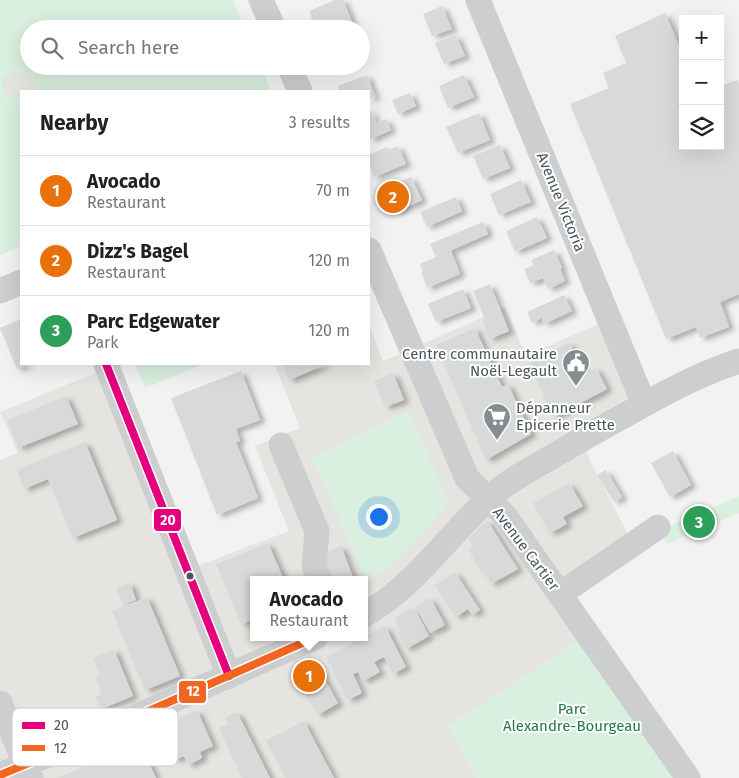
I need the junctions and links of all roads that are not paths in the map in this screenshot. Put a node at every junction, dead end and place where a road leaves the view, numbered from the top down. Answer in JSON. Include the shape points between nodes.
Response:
{"nodes":[{"id":1,"x":261,"y":0,"type":"edge"},
{"id":2,"x":478,"y":0,"type":"edge"},
{"id":3,"x":270,"y":20,"type":"edge"},
{"id":4,"x":293,"y":75,"type":"edge"},
{"id":5,"x":300,"y":90,"type":"edge"},
{"id":6,"x":370,"y":252,"type":"edge"},
{"id":7,"x":20,"y":282,"type":"edge"},
{"id":8,"x":0,"y":291,"type":"edge"},
{"id":9,"x":739,"y":361,"type":"edge"},
{"id":10,"x":106,"y":365,"type":"edge"},
{"id":11,"x":644,"y":404,"type":"junction"},
{"id":12,"x":281,"y":445,"type":"dead end"},
{"id":13,"x":488,"y":499,"type":"junction"},
{"id":14,"x":658,"y":527,"type":"dead end"},
{"id":15,"x":318,"y":576,"type":"edge"},
{"id":16,"x":560,"y":594,"type":"junction"},
{"id":17,"x":368,"y":613,"type":"edge"},
{"id":18,"x":307,"y":641,"type":"edge"},
{"id":19,"x":229,"y":676,"type":"junction"},
{"id":20,"x":0,"y":703,"type":"edge"},
{"id":21,"x":162,"y":708,"type":"edge"},
{"id":22,"x":12,"y":733,"type":"edge"},
{"id":23,"x":41,"y":766,"type":"edge"},
{"id":24,"x":28,"y":772,"type":"edge"},
{"id":25,"x":0,"y":775,"type":"edge"},
{"id":26,"x":688,"y":778,"type":"edge"}],
"edges":[{"from":1,"to":3,"type":"street"},
{"from":2,"to":11,"type":"street","name":"Avenue Victoria"},
{"from":4,"to":5,"type":"street"},
{"from":6,"to":13,"type":"street","name":"Avenue Cartier","via":[[467,478]]},
{"from":7,"to":8,"type":"street"},
{"from":9,"to":11,"type":"street","via":[[697,376]]},
{"from":10,"to":19,"type":"street"},
{"from":11,"to":13,"type":"street","via":[[506,484]]},
{"from":12,"to":15,"type":"street","via":[[317,531],[314,566]]},
{"from":13,"to":16,"type":"street","name":"Avenue Cartier","via":[[505,516]]},
{"from":13,"to":17,"type":"street","via":[[414,576],[388,600]]},
{"from":14,"to":16,"type":"street"},
{"from":16,"to":26,"type":"street","name":"Avenue Cartier"},
{"from":18,"to":19,"type":"street"},
{"from":19,"to":21,"type":"street"},
{"from":20,"to":22,"type":"street"},
{"from":23,"to":24,"type":"street"},
{"from":24,"to":25,"type":"street"}]}
